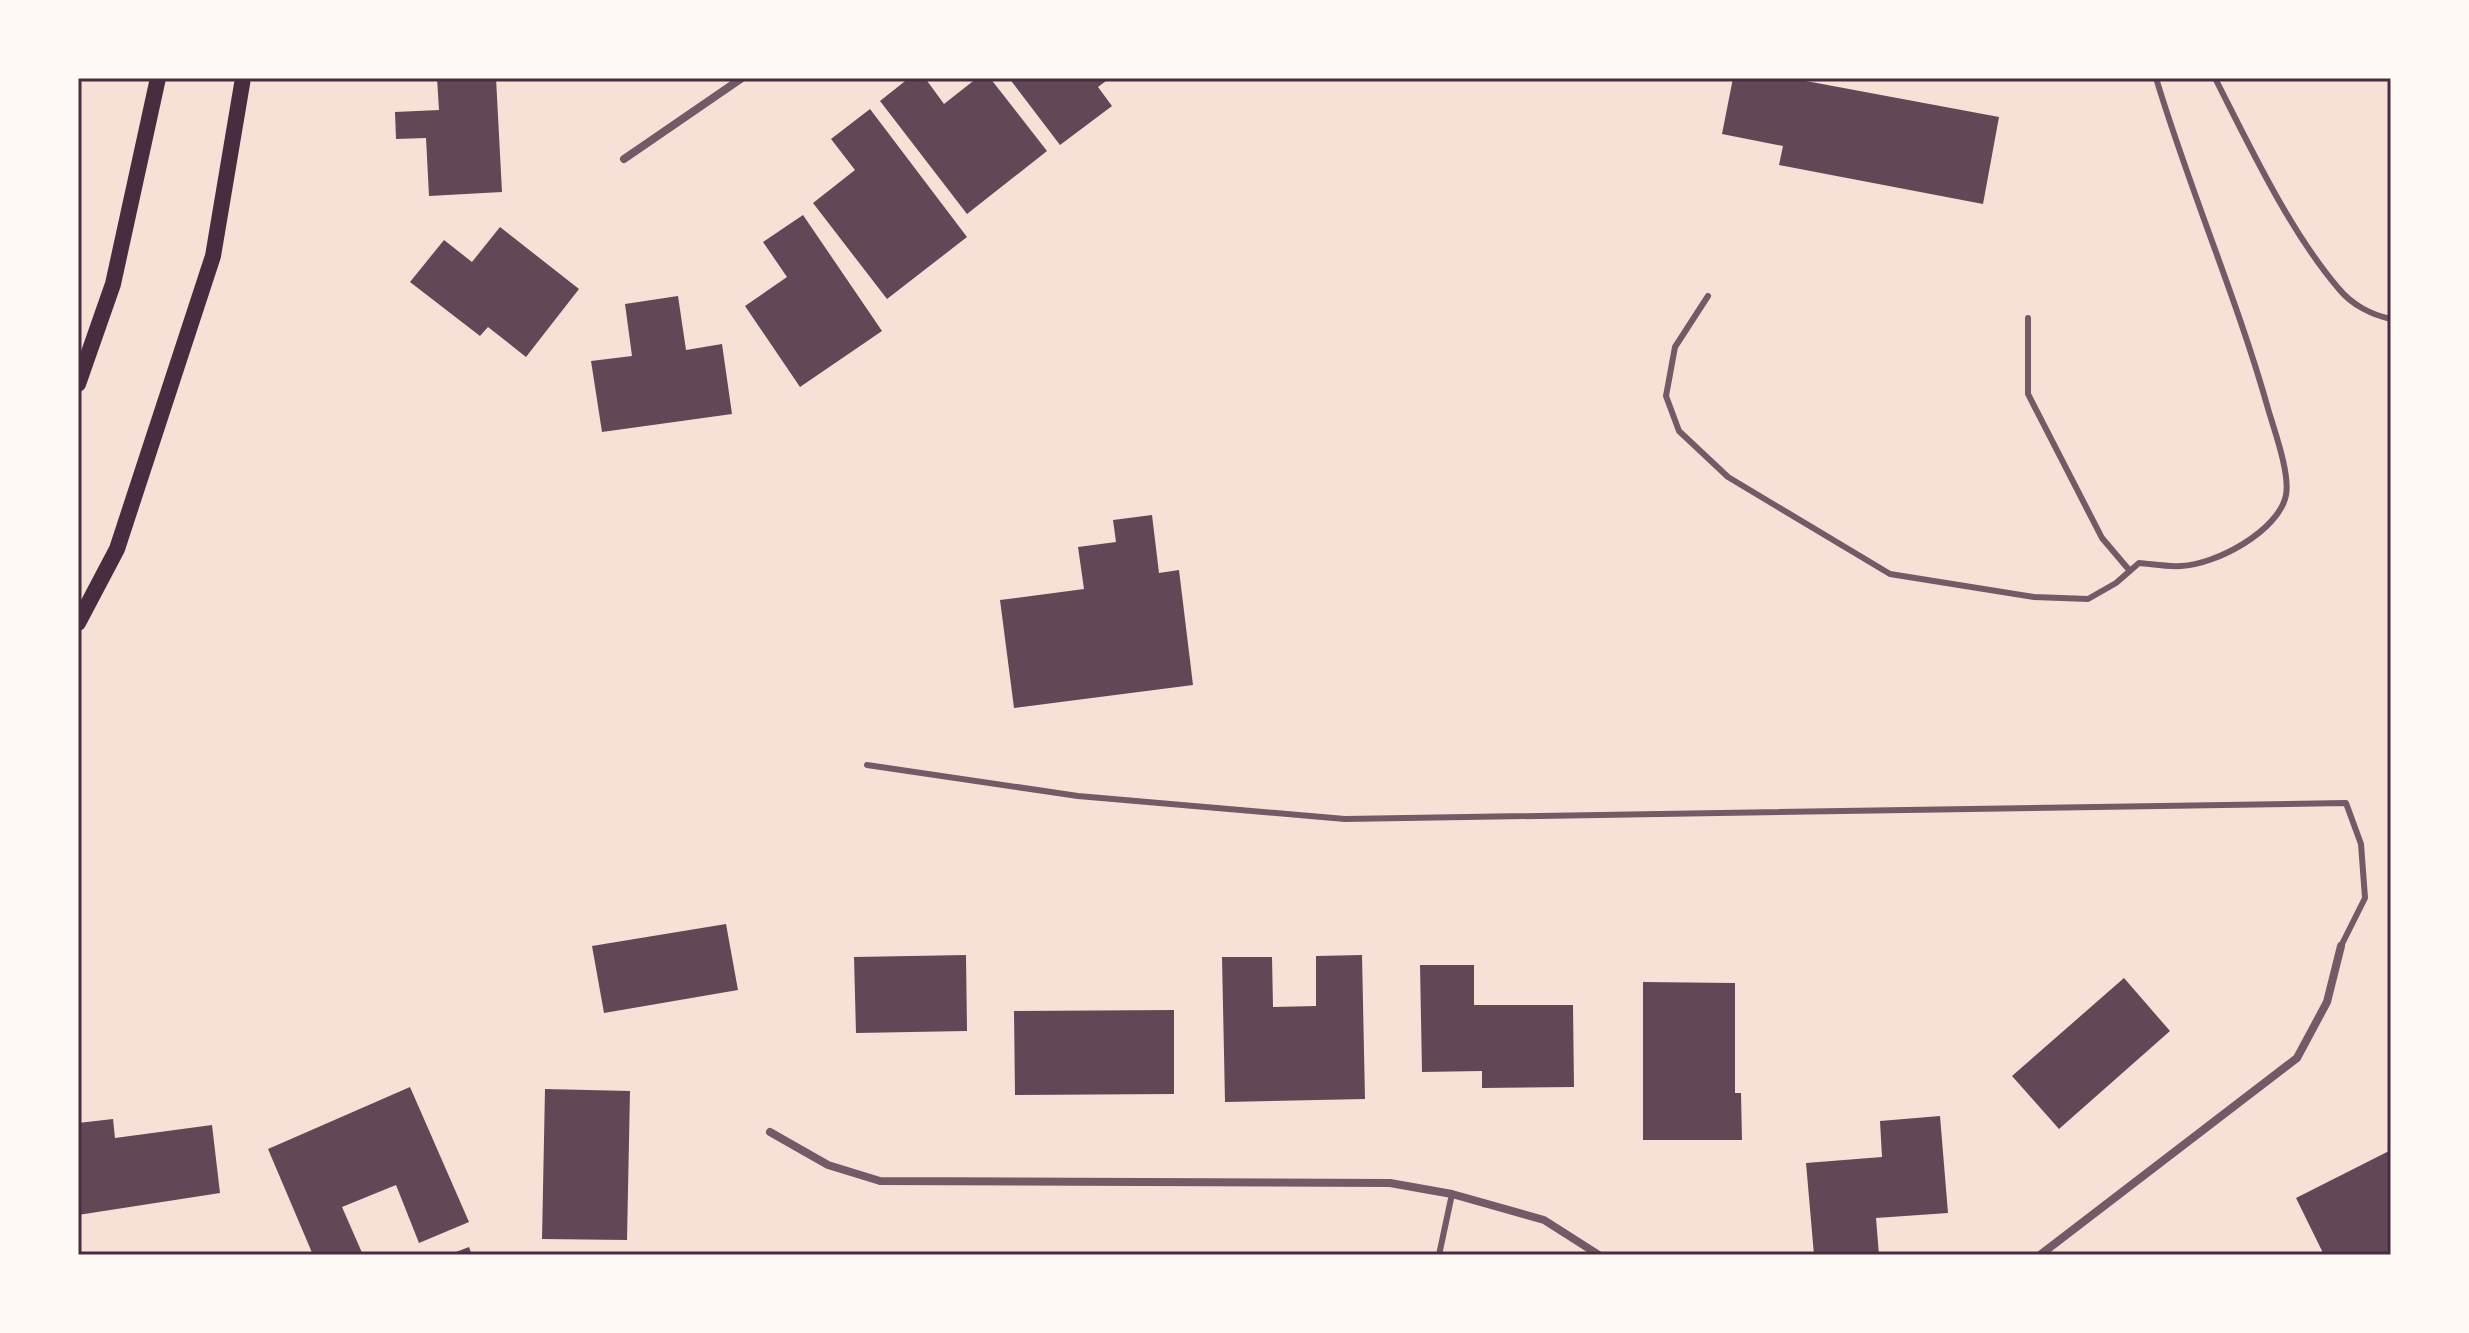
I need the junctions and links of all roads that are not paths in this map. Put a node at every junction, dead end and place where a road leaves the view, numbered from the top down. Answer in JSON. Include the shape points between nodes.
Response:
{"nodes":[{"id":1,"x":158,"y":78,"type":"edge"},
{"id":2,"x":243,"y":78,"type":"edge"},
{"id":3,"x":742,"y":78,"type":"edge"},
{"id":4,"x":2156,"y":78,"type":"edge"},
{"id":5,"x":2215,"y":78,"type":"edge"},
{"id":6,"x":624,"y":159,"type":"dead end"},
{"id":7,"x":1708,"y":296,"type":"dead end"},
{"id":8,"x":2028,"y":318,"type":"dead end"},
{"id":9,"x":2391,"y":319,"type":"edge"},
{"id":10,"x":78,"y":384,"type":"edge"},
{"id":11,"x":2130,"y":571,"type":"junction"},
{"id":12,"x":78,"y":623,"type":"edge"},
{"id":13,"x":867,"y":765,"type":"dead end"},
{"id":14,"x":2341,"y":946,"type":"joint"},
{"id":15,"x":770,"y":1132,"type":"dead end"},
{"id":16,"x":1452,"y":1194,"type":"junction"},
{"id":17,"x":1439,"y":1255,"type":"edge"},
{"id":18,"x":1599,"y":1255,"type":"edge"},
{"id":19,"x":2040,"y":1255,"type":"edge"}],
"edges":[{"from":1,"to":10,"type":"main road","via":[[113,284]]},
{"from":2,"to":12,"type":"main road","via":[[213,256],[117,549]]},
{"from":3,"to":6,"type":"street"},
{"from":4,"to":11,"type":"lane","via":[[2245,325],[2280,449],[2286,495],[2264,532],[2231,550],[2183,567],[2139,563]]},
{"from":5,"to":9,"type":"lane","via":[[2259,162],[2340,291],[2371,315]]},
{"from":7,"to":11,"type":"lane","via":[[1675,347],[1666,396],[1679,431],[1728,477],[1890,574],[2034,597],[2088,599]]},
{"from":8,"to":11,"type":"lane","via":[[2028,394],[2102,538]]},
{"from":13,"to":14,"type":"lane","via":[[1078,796],[1345,819],[2346,803],[2361,844],[2365,898]]},
{"from":14,"to":19,"type":"street","via":[[2327,1002],[2297,1058]]},
{"from":15,"to":16,"type":"street","via":[[828,1165],[880,1181],[1390,1183]]},
{"from":16,"to":17,"type":"lane"},
{"from":16,"to":18,"type":"street","via":[[1544,1220]]}]}
